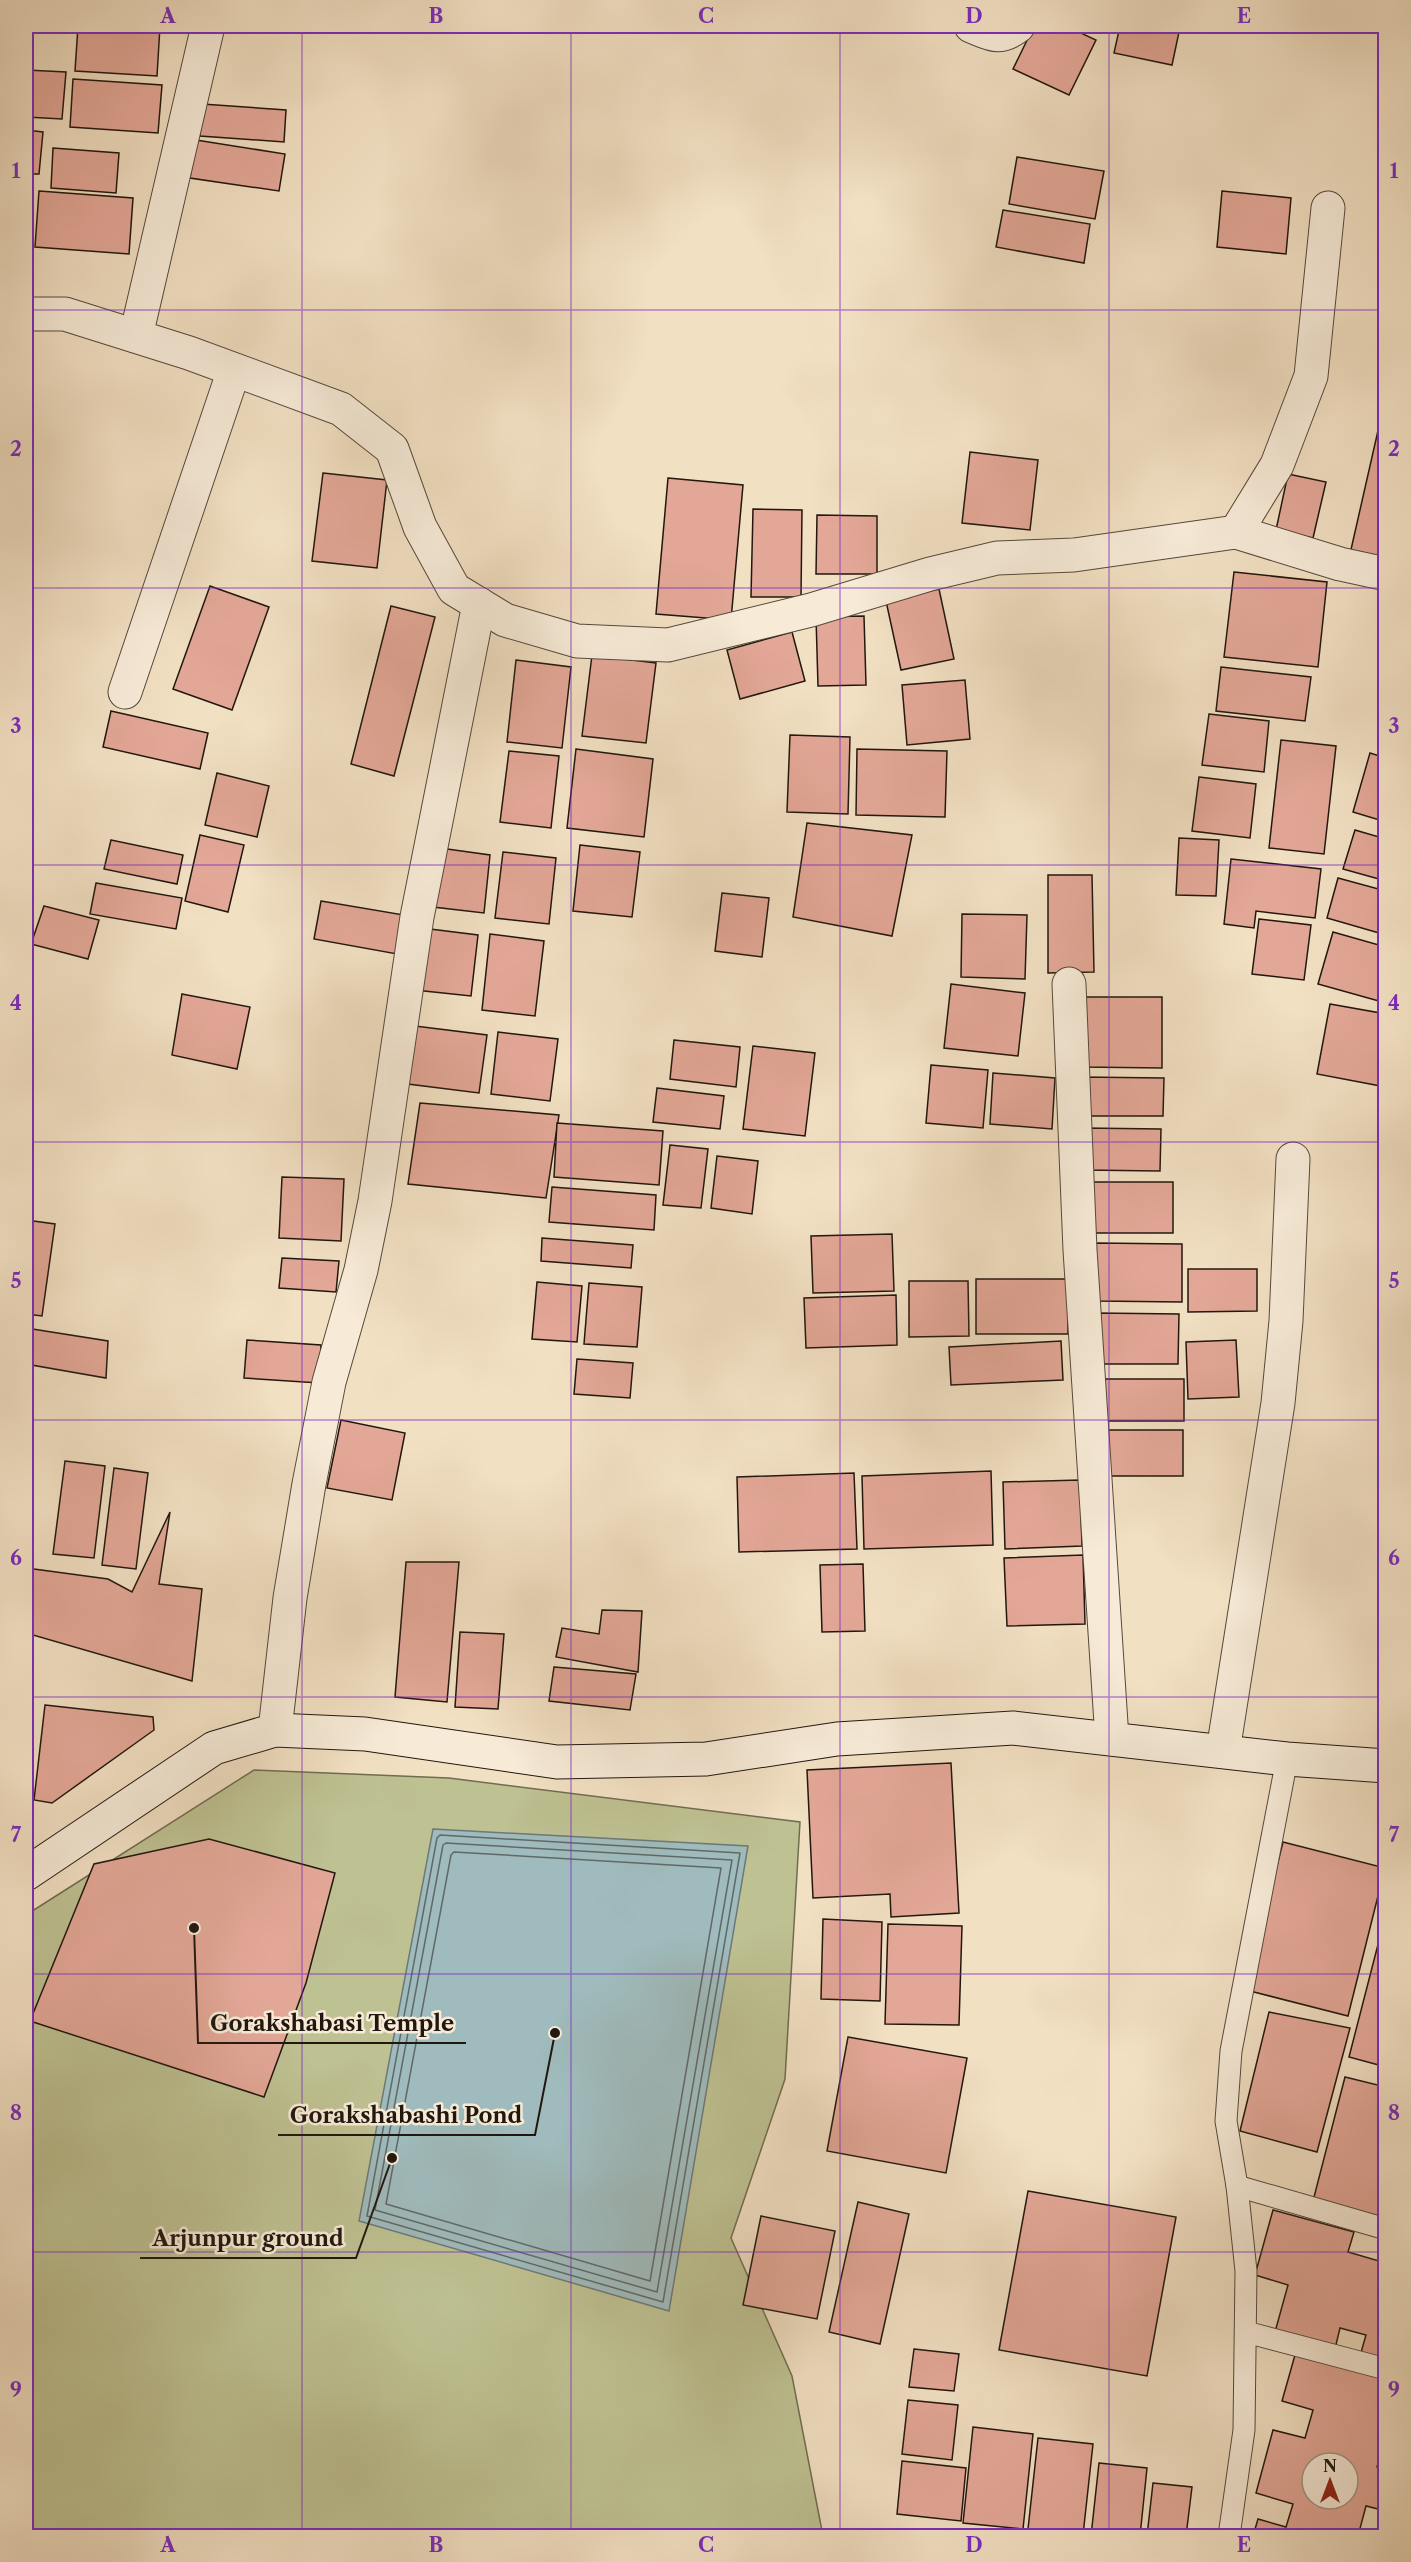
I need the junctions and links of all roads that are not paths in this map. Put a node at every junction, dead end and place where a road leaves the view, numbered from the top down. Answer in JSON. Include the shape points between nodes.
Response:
{"nodes":[{"id":1,"x":208,"y":26,"type":"edge"},
{"id":2,"x":971,"y":26,"type":"edge"},
{"id":3,"x":1018,"y":26,"type":"edge"},
{"id":4,"x":1328,"y":207,"type":"dead end"},
{"id":5,"x":26,"y":314,"type":"edge"},
{"id":6,"x":136,"y":336,"type":"junction"},
{"id":7,"x":234,"y":370,"type":"junction"},
{"id":8,"x":1236,"y":532,"type":"junction"},
{"id":9,"x":1386,"y":574,"type":"edge"},
{"id":10,"x":479,"y":604,"type":"junction"},
{"id":11,"x":125,"y":692,"type":"dead end"},
{"id":12,"x":1069,"y":984,"type":"dead end"},
{"id":13,"x":1293,"y":1159,"type":"dead end"},
{"id":14,"x":275,"y":1730,"type":"junction"},
{"id":15,"x":1112,"y":1739,"type":"junction"},
{"id":16,"x":1223,"y":1751,"type":"junction"},
{"id":17,"x":1287,"y":1759,"type":"junction"},
{"id":18,"x":1386,"y":1766,"type":"edge"},
{"id":19,"x":26,"y":1874,"type":"edge"},
{"id":20,"x":1237,"y":2186,"type":"junction"},
{"id":21,"x":1386,"y":2229,"type":"edge"},
{"id":22,"x":1246,"y":2332,"type":"junction"},
{"id":23,"x":1386,"y":2369,"type":"edge"},
{"id":24,"x":1229,"y":2536,"type":"edge"}],
"edges":[{"from":1,"to":6,"type":"street"},
{"from":2,"to":3,"type":"street","via":[[992,35],[1006,35]]},
{"from":4,"to":8,"type":"street","via":[[1311,376],[1277,465]]},
{"from":5,"to":6,"type":"street","via":[[65,314]]},
{"from":6,"to":7,"type":"street"},
{"from":7,"to":10,"type":"street","via":[[341,409],[392,448],[420,527],[454,589]]},
{"from":7,"to":11,"type":"street"},
{"from":8,"to":9,"type":"street"},
{"from":8,"to":10,"type":"street","via":[[1074,555],[997,558],[668,645],[577,641],[505,620]]},
{"from":10,"to":14,"type":"street","via":[[417,917],[375,1201],[361,1270],[329,1382],[309,1484],[290,1598]]},
{"from":12,"to":15,"type":"street","via":[[1080,1250]]},
{"from":13,"to":16,"type":"street","via":[[1278,1403]]},
{"from":14,"to":15,"type":"street","via":[[365,1734],[557,1762],[706,1759],[837,1739],[1013,1728]]},
{"from":14,"to":19,"type":"street","via":[[214,1748]]},
{"from":15,"to":16,"type":"street"},
{"from":16,"to":17,"type":"street"},
{"from":17,"to":18,"type":"street"},
{"from":17,"to":20,"type":"lane","via":[[1232,2050],[1226,2121]]},
{"from":20,"to":21,"type":"lane"},
{"from":20,"to":22,"type":"lane","via":[[1246,2271]]},
{"from":22,"to":23,"type":"lane"},
{"from":22,"to":24,"type":"lane","via":[[1244,2430]]}]}
